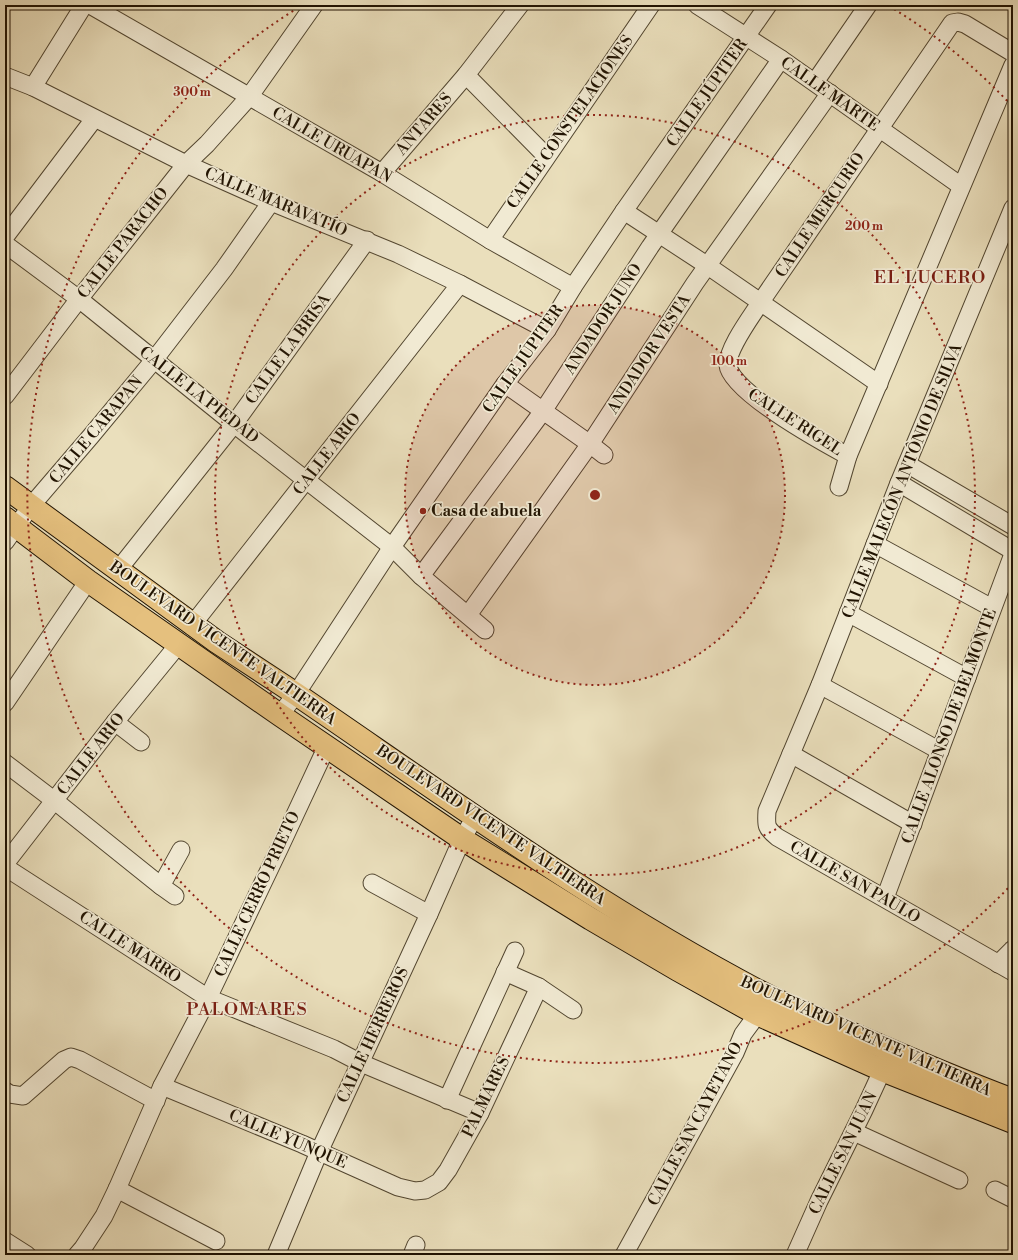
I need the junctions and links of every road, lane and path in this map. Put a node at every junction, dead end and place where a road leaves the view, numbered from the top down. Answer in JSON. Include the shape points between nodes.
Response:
{"nodes":[{"id":1,"x":84,"y":5,"type":"edge"},
{"id":2,"x":90,"y":5,"type":"edge"},
{"id":3,"x":314,"y":5,"type":"edge"},
{"id":4,"x":520,"y":5,"type":"edge"},
{"id":5,"x":651,"y":5,"type":"edge"},
{"id":6,"x":697,"y":5,"type":"edge"},
{"id":7,"x":768,"y":5,"type":"edge"},
{"id":8,"x":868,"y":5,"type":"edge"},
{"id":9,"x":747,"y":37,"type":"junction"},
{"id":10,"x":1013,"y":53,"type":"edge"},
{"id":11,"x":781,"y":59,"type":"junction"},
{"id":12,"x":1013,"y":65,"type":"edge"},
{"id":13,"x":466,"y":75,"type":"junction"},
{"id":14,"x":6,"y":78,"type":"edge"},
{"id":15,"x":815,"y":82,"type":"junction"},
{"id":16,"x":33,"y":87,"type":"junction"},
{"id":17,"x":830,"y":93,"type":"junction"},
{"id":18,"x":249,"y":97,"type":"junction"},
{"id":19,"x":94,"y":119,"type":"junction"},
{"id":20,"x":880,"y":128,"type":"junction"},
{"id":21,"x":546,"y":156,"type":"junction"},
{"id":22,"x":186,"y":164,"type":"junction"},
{"id":23,"x":382,"y":173,"type":"junction"},
{"id":24,"x":961,"y":186,"type":"junction"},
{"id":25,"x":271,"y":202,"type":"junction"},
{"id":26,"x":1013,"y":208,"type":"edge"},
{"id":27,"x":624,"y":211,"type":"junction"},
{"id":28,"x":659,"y":235,"type":"junction"},
{"id":29,"x":5,"y":237,"type":"edge"},
{"id":30,"x":367,"y":240,"type":"junction"},
{"id":31,"x":490,"y":240,"type":"junction"},
{"id":32,"x":1006,"y":243,"type":"edge"},
{"id":33,"x":5,"y":244,"type":"edge"},
{"id":34,"x":708,"y":266,"type":"junction"},
{"id":35,"x":460,"y":284,"type":"junction"},
{"id":36,"x":573,"y":287,"type":"junction"},
{"id":37,"x":79,"y":299,"type":"junction"},
{"id":38,"x":760,"y":303,"type":"junction"},
{"id":39,"x":547,"y":330,"type":"junction"},
{"id":40,"x":154,"y":360,"type":"junction"},
{"id":41,"x":505,"y":384,"type":"junction"},
{"id":42,"x":879,"y":384,"type":"junction"},
{"id":43,"x":743,"y":387,"type":"joint"},
{"id":44,"x":5,"y":396,"type":"edge"},
{"id":45,"x":543,"y":411,"type":"junction"},
{"id":46,"x":234,"y":424,"type":"junction"},
{"id":47,"x":590,"y":444,"type":"junction"},
{"id":48,"x":604,"y":455,"type":"dead end"},
{"id":49,"x":848,"y":456,"type":"junction"},
{"id":50,"x":907,"y":464,"type":"junction"},
{"id":51,"x":306,"y":480,"type":"junction"},
{"id":52,"x":899,"y":483,"type":"junction"},
{"id":53,"x":5,"y":486,"type":"edge"},
{"id":54,"x":839,"y":487,"type":"dead end"},
{"id":55,"x":31,"y":506,"type":"junction"},
{"id":56,"x":1013,"y":526,"type":"edge"},
{"id":57,"x":9,"y":529,"type":"edge"},
{"id":58,"x":875,"y":544,"type":"junction"},
{"id":59,"x":392,"y":547,"type":"junction"},
{"id":60,"x":1013,"y":552,"type":"edge"},
{"id":61,"x":118,"y":570,"type":"junction"},
{"id":62,"x":421,"y":576,"type":"junction"},
{"id":63,"x":88,"y":581,"type":"junction"},
{"id":64,"x":992,"y":608,"type":"junction"},
{"id":65,"x":848,"y":612,"type":"junction"},
{"id":66,"x":468,"y":616,"type":"junction"},
{"id":67,"x":193,"y":624,"type":"junction"},
{"id":68,"x":485,"y":630,"type":"dead end"},
{"id":69,"x":178,"y":645,"type":"junction"},
{"id":70,"x":967,"y":678,"type":"junction"},
{"id":71,"x":820,"y":685,"type":"junction"},
{"id":72,"x":296,"y":694,"type":"junction"},
{"id":73,"x":5,"y":703,"type":"edge"},
{"id":74,"x":280,"y":715,"type":"junction"},
{"id":75,"x":115,"y":722,"type":"junction"},
{"id":76,"x":141,"y":742,"type":"dead end"},
{"id":77,"x":326,"y":746,"type":"junction"},
{"id":78,"x":940,"y":750,"type":"junction"},
{"id":79,"x":791,"y":754,"type":"junction"},
{"id":80,"x":5,"y":763,"type":"edge"},
{"id":81,"x":55,"y":801,"type":"junction"},
{"id":82,"x":475,"y":817,"type":"junction"},
{"id":83,"x":913,"y":824,"type":"junction"},
{"id":84,"x":462,"y":839,"type":"junction"},
{"id":85,"x":181,"y":850,"type":"dead end"},
{"id":86,"x":5,"y":866,"type":"edge"},
{"id":87,"x":372,"y":883,"type":"dead end"},
{"id":88,"x":161,"y":886,"type":"junction"},
{"id":89,"x":175,"y":896,"type":"dead end"},
{"id":90,"x":885,"y":898,"type":"junction"},
{"id":91,"x":428,"y":914,"type":"junction"},
{"id":92,"x":1013,"y":949,"type":"edge"},
{"id":93,"x":515,"y":951,"type":"dead end"},
{"id":94,"x":998,"y":964,"type":"junction"},
{"id":95,"x":505,"y":972,"type":"junction"},
{"id":96,"x":1013,"y":972,"type":"edge"},
{"id":97,"x":539,"y":987,"type":"junction"},
{"id":98,"x":771,"y":997,"type":"junction"},
{"id":99,"x":208,"y":998,"type":"junction"},
{"id":100,"x":574,"y":1010,"type":"dead end"},
{"id":101,"x":757,"y":1014,"type":"junction"},
{"id":102,"x":886,"y":1060,"type":"junction"},
{"id":103,"x":361,"y":1063,"type":"junction"},
{"id":104,"x":5,"y":1091,"type":"edge"},
{"id":105,"x":159,"y":1093,"type":"junction"},
{"id":106,"x":447,"y":1100,"type":"junction"},
{"id":107,"x":1013,"y":1100,"type":"edge"},
{"id":108,"x":480,"y":1113,"type":"junction"},
{"id":109,"x":1013,"y":1122,"type":"edge"},
{"id":110,"x":854,"y":1132,"type":"junction"},
{"id":111,"x":319,"y":1152,"type":"junction"},
{"id":112,"x":959,"y":1180,"type":"dead end"},
{"id":113,"x":118,"y":1189,"type":"junction"},
{"id":114,"x":995,"y":1190,"type":"dead end"},
{"id":115,"x":415,"y":1191,"type":"joint"},
{"id":116,"x":1013,"y":1199,"type":"edge"},
{"id":117,"x":216,"y":1240,"type":"dead end"},
{"id":118,"x":5,"y":1241,"type":"edge"},
{"id":119,"x":27,"y":1255,"type":"edge"},
{"id":120,"x":77,"y":1255,"type":"edge"},
{"id":121,"x":276,"y":1255,"type":"edge"},
{"id":122,"x":624,"y":1255,"type":"edge"},
{"id":123,"x":795,"y":1255,"type":"edge"}],
"edges":[{"from":1,"to":16,"type":"street"},
{"from":2,"to":18,"type":"street","name":"CALLE URUAPAN"},
{"from":3,"to":18,"type":"street","name":"CALLE PARACHO"},
{"from":4,"to":13,"type":"street","name":"ANTARES"},
{"from":5,"to":21,"type":"street","name":"CALLE CONSTELACIONES"},
{"from":6,"to":9,"type":"street","name":"CALLE MARTE"},
{"from":7,"to":9,"type":"street","name":"CALLE JÚPITER"},
{"from":8,"to":15,"type":"street"},
{"from":9,"to":11,"type":"street","name":"CALLE MARTE"},
{"from":9,"to":27,"type":"street","name":"CALLE JÚPITER"},
{"from":10,"to":20,"type":"street","name":"CALLE MERCURIO","via":[[965,24],[952,23]]},
{"from":11,"to":15,"type":"street","name":"CALLE MARTE"},
{"from":11,"to":28,"type":"street","name":"ANDADOR JUNO"},
{"from":12,"to":24,"type":"street"},
{"from":13,"to":21,"type":"street"},
{"from":13,"to":23,"type":"street","name":"ANTARES"},
{"from":14,"to":16,"type":"street","name":"CALLE MARAVATÍO"},
{"from":15,"to":17,"type":"street","name":"CALLE MARTE"},
{"from":16,"to":19,"type":"street","name":"CALLE MARAVATÍO"},
{"from":17,"to":20,"type":"street","name":"CALLE MARTE"},
{"from":17,"to":34,"type":"street","name":"ANDADOR VESTA"},
{"from":18,"to":22,"type":"street","name":"CALLE PARACHO"},
{"from":18,"to":23,"type":"street","name":"CALLE URUAPAN"},
{"from":19,"to":22,"type":"street","name":"CALLE MARAVATÍO"},
{"from":19,"to":29,"type":"street"},
{"from":20,"to":24,"type":"street","name":"CALLE MARTE"},
{"from":20,"to":38,"type":"street","name":"CALLE MERCURIO"},
{"from":21,"to":31,"type":"street","name":"CALLE CONSTELACIONES"},
{"from":22,"to":25,"type":"street","name":"CALLE MARAVATÍO"},
{"from":22,"to":37,"type":"street","name":"CALLE PARACHO"},
{"from":23,"to":31,"type":"street","name":"CALLE URUAPAN"},
{"from":24,"to":42,"type":"street"},
{"from":25,"to":30,"type":"street","name":"CALLE MARAVATÍO"},
{"from":25,"to":40,"type":"street","name":"CALLE CARAPAN","via":[[224,269]]},
{"from":26,"to":32,"type":"street","name":"CALLE MALECÓN ANTÔNIO DE SILVA"},
{"from":27,"to":28,"type":"street"},
{"from":27,"to":36,"type":"street","name":"CALLE JÚPITER"},
{"from":28,"to":34,"type":"street"},
{"from":28,"to":45,"type":"street","name":"ANDADOR JUNO"},
{"from":30,"to":35,"type":"street","name":"CALLE MARAVATÍO"},
{"from":30,"to":46,"type":"street","name":"CALLE LA BRISA"},
{"from":31,"to":36,"type":"street","name":"CALLE URUAPAN"},
{"from":32,"to":50,"type":"street","name":"CALLE MALECÓN ANTÔNIO DE SILVA"},
{"from":33,"to":37,"type":"street","name":"CALLE LA PIEDAD"},
{"from":34,"to":38,"type":"street"},
{"from":34,"to":47,"type":"street","name":"ANDADOR VESTA"},
{"from":35,"to":39,"type":"street","name":"CALLE MARAVATÍO"},
{"from":35,"to":51,"type":"street","name":"CALLE ARIO"},
{"from":36,"to":39,"type":"street","name":"CALLE JÚPITER"},
{"from":37,"to":40,"type":"street","name":"CALLE LA PIEDAD"},
{"from":37,"to":44,"type":"street","name":"CALLE PARACHO"},
{"from":38,"to":42,"type":"street"},
{"from":38,"to":43,"type":"street","name":"CALLE MERCURIO","via":[[730,350],[728,358],[730,372]]},
{"from":39,"to":41,"type":"street","name":"CALLE JÚPITER"},
{"from":40,"to":46,"type":"street","name":"CALLE LA PIEDAD"},
{"from":40,"to":55,"type":"street","name":"CALLE CARAPAN"},
{"from":41,"to":45,"type":"street"},
{"from":41,"to":59,"type":"street","name":"CALLE JÚPITER"},
{"from":42,"to":49,"type":"street"},
{"from":43,"to":49,"type":"street","name":"CALLE RIGEL","via":[[790,423]]},
{"from":45,"to":47,"type":"street"},
{"from":45,"to":62,"type":"street","name":"ANDADOR JUNO"},
{"from":46,"to":51,"type":"street","name":"CALLE LA PIEDAD"},
{"from":46,"to":61,"type":"street","name":"CALLE LA BRISA"},
{"from":47,"to":48,"type":"street"},
{"from":47,"to":66,"type":"street","name":"ANDADOR VESTA"},
{"from":49,"to":54,"type":"street"},
{"from":50,"to":52,"type":"street","name":"CALLE MALECÓN ANTÔNIO DE SILVA"},
{"from":50,"to":56,"type":"street"},
{"from":51,"to":59,"type":"street","name":"CALLE LA PIEDAD"},
{"from":51,"to":67,"type":"street","name":"CALLE ARIO"},
{"from":52,"to":58,"type":"street","name":"CALLE MALECÓN ANTÔNIO DE SILVA"},
{"from":52,"to":60,"type":"street"},
{"from":53,"to":55,"type":"main road","name":"BOULEVARD VICENTE VALTIERRA"},
{"from":55,"to":57,"type":"street","name":"CALLE CARAPAN"},
{"from":55,"to":61,"type":"main road","name":"BOULEVARD VICENTE VALTIERRA"},
{"from":57,"to":63,"type":"main road","name":"BOULEVARD VICENTE VALTIERRA"},
{"from":58,"to":64,"type":"street"},
{"from":58,"to":65,"type":"street","name":"CALLE MALECÓN ANTÔNIO DE SILVA"},
{"from":59,"to":62,"type":"street","name":"CALLE LA PIEDAD"},
{"from":59,"to":72,"type":"street","name":"CALLE JÚPITER"},
{"from":60,"to":64,"type":"street","name":"CALLE ALONSO DE BELMONTE"},
{"from":61,"to":67,"type":"main road","name":"BOULEVARD VICENTE VALTIERRA"},
{"from":62,"to":66,"type":"street","name":"CALLE LA PIEDAD"},
{"from":63,"to":69,"type":"main road","name":"BOULEVARD VICENTE VALTIERRA"},
{"from":63,"to":73,"type":"street"},
{"from":64,"to":70,"type":"street","name":"CALLE ALONSO DE BELMONTE"},
{"from":65,"to":70,"type":"street"},
{"from":65,"to":71,"type":"street","name":"CALLE MALECÓN ANTÔNIO DE SILVA"},
{"from":66,"to":68,"type":"street","name":"CALLE LA PIEDAD"},
{"from":67,"to":72,"type":"main road","name":"BOULEVARD VICENTE VALTIERRA"},
{"from":69,"to":74,"type":"main road","name":"BOULEVARD VICENTE VALTIERRA"},
{"from":69,"to":75,"type":"street","name":"CALLE ARIO"},
{"from":70,"to":78,"type":"street","name":"CALLE ALONSO DE BELMONTE"},
{"from":71,"to":78,"type":"street"},
{"from":71,"to":79,"type":"street","name":"CALLE MALECÓN ANTÔNIO DE SILVA"},
{"from":72,"to":74,"type":"street","name":"CALLE JÚPITER"},
{"from":72,"to":82,"type":"main road","name":"BOULEVARD VICENTE VALTIERRA"},
{"from":74,"to":77,"type":"main road","name":"BOULEVARD VICENTE VALTIERRA"},
{"from":75,"to":76,"type":"street"},
{"from":75,"to":81,"type":"street","name":"CALLE ARIO"},
{"from":77,"to":84,"type":"main road","name":"BOULEVARD VICENTE VALTIERRA"},
{"from":77,"to":99,"type":"street","name":"CALLE CERRO PRIETO"},
{"from":78,"to":83,"type":"street","name":"CALLE ALONSO DE BELMONTE"},
{"from":79,"to":83,"type":"street"},
{"from":79,"to":90,"type":"street","name":"CALLE SAN PAULO","via":[[767,811],[768,830],[777,838]]},
{"from":80,"to":81,"type":"street"},
{"from":81,"to":86,"type":"street","name":"CALLE ARIO"},
{"from":81,"to":88,"type":"street"},
{"from":82,"to":84,"type":"street","name":"CALLE HERREROS"},
{"from":82,"to":98,"type":"main road","name":"BOULEVARD VICENTE VALTIERRA","via":[[516,846],[645,927]]},
{"from":83,"to":90,"type":"street","name":"CALLE ALONSO DE BELMONTE"},
{"from":84,"to":91,"type":"street","name":"CALLE HERREROS"},
{"from":84,"to":101,"type":"main road","name":"BOULEVARD VICENTE VALTIERRA","via":[[590,919]]},
{"from":85,"to":88,"type":"street"},
{"from":86,"to":99,"type":"street","name":"CALLE MARRO"},
{"from":87,"to":91,"type":"street"},
{"from":88,"to":89,"type":"street"},
{"from":90,"to":94,"type":"street","name":"CALLE SAN PAULO"},
{"from":91,"to":103,"type":"street","name":"CALLE HERREROS"},
{"from":92,"to":94,"type":"street"},
{"from":93,"to":95,"type":"street"},
{"from":94,"to":96,"type":"street","name":"CALLE SAN PAULO"},
{"from":95,"to":97,"type":"street"},
{"from":95,"to":106,"type":"street"},
{"from":97,"to":100,"type":"street"},
{"from":97,"to":108,"type":"street","name":"PALMARES"},
{"from":98,"to":101,"type":"street","name":"CALLE SAN CAYETANO"},
{"from":98,"to":102,"type":"main road","name":"BOULEVARD VICENTE VALTIERRA"},
{"from":99,"to":103,"type":"street","name":"CALLE MARRO","via":[[334,1049]]},
{"from":99,"to":105,"type":"street","name":"CALLE CERRO PRIETO"},
{"from":101,"to":102,"type":"main road","name":"BOULEVARD VICENTE VALTIERRA"},
{"from":101,"to":122,"type":"street","name":"CALLE SAN CAYETANO","via":[[743,1034]]},
{"from":102,"to":107,"type":"main road","name":"BOULEVARD VICENTE VALTIERRA","via":[[954,1077]]},
{"from":102,"to":109,"type":"main road","name":"BOULEVARD VICENTE VALTIERRA"},
{"from":102,"to":110,"type":"street","name":"CALLE SAN JUAN"},
{"from":103,"to":106,"type":"street","name":"CALLE MARRO"},
{"from":103,"to":111,"type":"street","name":"CALLE HERREROS"},
{"from":104,"to":105,"type":"street","name":"CALLE YUNQUE","via":[[23,1096],[64,1060],[71,1057]]},
{"from":105,"to":111,"type":"street","name":"CALLE YUNQUE"},
{"from":105,"to":113,"type":"street","name":"CALLE CERRO PRIETO"},
{"from":106,"to":108,"type":"street","name":"CALLE MARRO"},
{"from":108,"to":115,"type":"street","name":"PALMARES","via":[[443,1177],[431,1187]]},
{"from":110,"to":112,"type":"street"},
{"from":110,"to":123,"type":"street","name":"CALLE SAN JUAN"},
{"from":111,"to":115,"type":"street","name":"CALLE YUNQUE","via":[[398,1187]]},
{"from":111,"to":121,"type":"street","name":"CALLE HERREROS"},
{"from":113,"to":117,"type":"street"},
{"from":113,"to":120,"type":"street","name":"CALLE CERRO PRIETO","via":[[104,1216]]},
{"from":114,"to":116,"type":"street"},
{"from":118,"to":119,"type":"street"}]}
